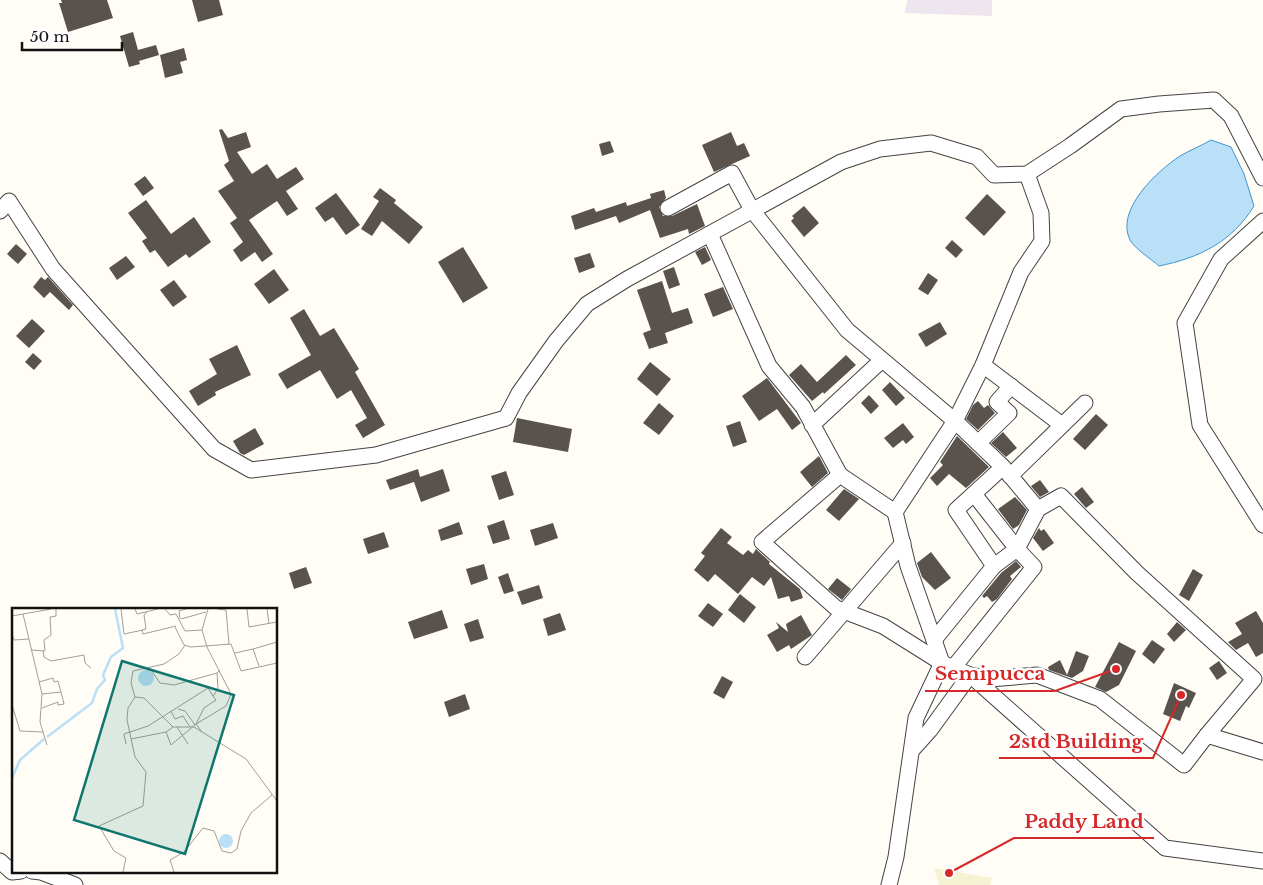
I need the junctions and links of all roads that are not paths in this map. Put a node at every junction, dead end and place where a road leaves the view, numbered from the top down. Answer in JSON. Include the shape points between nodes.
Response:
{"nodes":[{"id":1,"x":1027,"y":174,"type":"junction"},
{"id":2,"x":1263,"y":178,"type":"edge"},
{"id":3,"x":668,"y":208,"type":"dead end"},
{"id":4,"x":752,"y":210,"type":"junction"},
{"id":5,"x":0,"y":211,"type":"edge"},
{"id":6,"x":1263,"y":221,"type":"edge"},
{"id":7,"x":710,"y":234,"type":"junction"},
{"id":8,"x":882,"y":360,"type":"junction"},
{"id":9,"x":983,"y":365,"type":"junction"},
{"id":10,"x":1011,"y":386,"type":"junction"},
{"id":11,"x":1085,"y":403,"type":"dead end"},
{"id":12,"x":956,"y":421,"type":"junction"},
{"id":13,"x":812,"y":424,"type":"junction"},
{"id":14,"x":1062,"y":425,"type":"junction"},
{"id":15,"x":978,"y":443,"type":"junction"},
{"id":16,"x":1007,"y":471,"type":"junction"},
{"id":17,"x":840,"y":475,"type":"junction"},
{"id":18,"x":974,"y":494,"type":"junction"},
{"id":19,"x":1038,"y":509,"type":"junction"},
{"id":20,"x":895,"y":512,"type":"junction"},
{"id":21,"x":1263,"y":525,"type":"edge"},
{"id":22,"x":903,"y":543,"type":"junction"},
{"id":23,"x":1018,"y":549,"type":"junction"},
{"id":24,"x":994,"y":566,"type":"junction"},
{"id":25,"x":845,"y":612,"type":"junction"},
{"id":26,"x":934,"y":640,"type":"junction"},
{"id":27,"x":805,"y":657,"type":"dead end"},
{"id":28,"x":947,"y":665,"type":"junction"},
{"id":29,"x":970,"y":675,"type":"junction"},
{"id":30,"x":1207,"y":735,"type":"junction"},
{"id":31,"x":912,"y":750,"type":"junction"},
{"id":32,"x":1263,"y":752,"type":"edge"},
{"id":33,"x":0,"y":861,"type":"edge"},
{"id":34,"x":1263,"y":862,"type":"edge"},
{"id":35,"x":12,"y":872,"type":"edge"},
{"id":36,"x":41,"y":872,"type":"edge"},
{"id":37,"x":75,"y":885,"type":"edge"},
{"id":38,"x":889,"y":885,"type":"edge"}],
"edges":[{"from":1,"to":2,"type":"street","via":[[1120,109],[1214,100],[1231,116]]},
{"from":1,"to":4,"type":"street","via":[[994,175],[977,158],[931,143],[880,149],[841,162]]},
{"from":1,"to":9,"type":"street","via":[[1041,212],[1042,241],[1021,272]]},
{"from":3,"to":4,"type":"street","via":[[732,172]]},
{"from":4,"to":7,"type":"street"},
{"from":4,"to":8,"type":"street","via":[[848,330]]},
{"from":5,"to":7,"type":"street","via":[[9,201],[53,269],[214,449],[252,470],[376,455],[506,418],[519,393],[587,304]]},
{"from":6,"to":21,"type":"street","via":[[1221,258],[1185,324],[1200,425]]},
{"from":7,"to":13,"type":"street","via":[[769,366],[803,407]]},
{"from":8,"to":12,"type":"street"},
{"from":8,"to":13,"type":"street"},
{"from":9,"to":10,"type":"street"},
{"from":9,"to":12,"type":"street"},
{"from":10,"to":14,"type":"street"},
{"from":10,"to":15,"type":"street","via":[[997,402],[1009,413]]},
{"from":11,"to":14,"type":"street"},
{"from":12,"to":15,"type":"street"},
{"from":12,"to":20,"type":"street"},
{"from":13,"to":17,"type":"street"},
{"from":14,"to":16,"type":"street"},
{"from":15,"to":16,"type":"street"},
{"from":16,"to":18,"type":"street"},
{"from":16,"to":19,"type":"street"},
{"from":17,"to":20,"type":"street"},
{"from":17,"to":25,"type":"street","via":[[762,542],[836,608]]},
{"from":18,"to":23,"type":"street"},
{"from":18,"to":24,"type":"street","via":[[956,510]]},
{"from":19,"to":23,"type":"street"},
{"from":19,"to":30,"type":"street","via":[[1061,496],[1137,573],[1254,679]]},
{"from":20,"to":22,"type":"street"},
{"from":22,"to":25,"type":"street"},
{"from":22,"to":26,"type":"street"},
{"from":23,"to":24,"type":"street"},
{"from":23,"to":28,"type":"street","via":[[1034,567]]},
{"from":24,"to":26,"type":"street"},
{"from":25,"to":27,"type":"street"},
{"from":25,"to":28,"type":"street","via":[[883,626]]},
{"from":26,"to":28,"type":"street"},
{"from":28,"to":29,"type":"street"},
{"from":28,"to":31,"type":"street","via":[[916,718]]},
{"from":29,"to":30,"type":"street","via":[[990,679],[1037,675],[1100,699],[1184,765]]},
{"from":29,"to":31,"type":"street"},
{"from":29,"to":34,"type":"street","via":[[1165,848]]},
{"from":30,"to":32,"type":"street"},
{"from":31,"to":38,"type":"street"},
{"from":33,"to":35,"type":"street"},
{"from":36,"to":37,"type":"street"}]}
